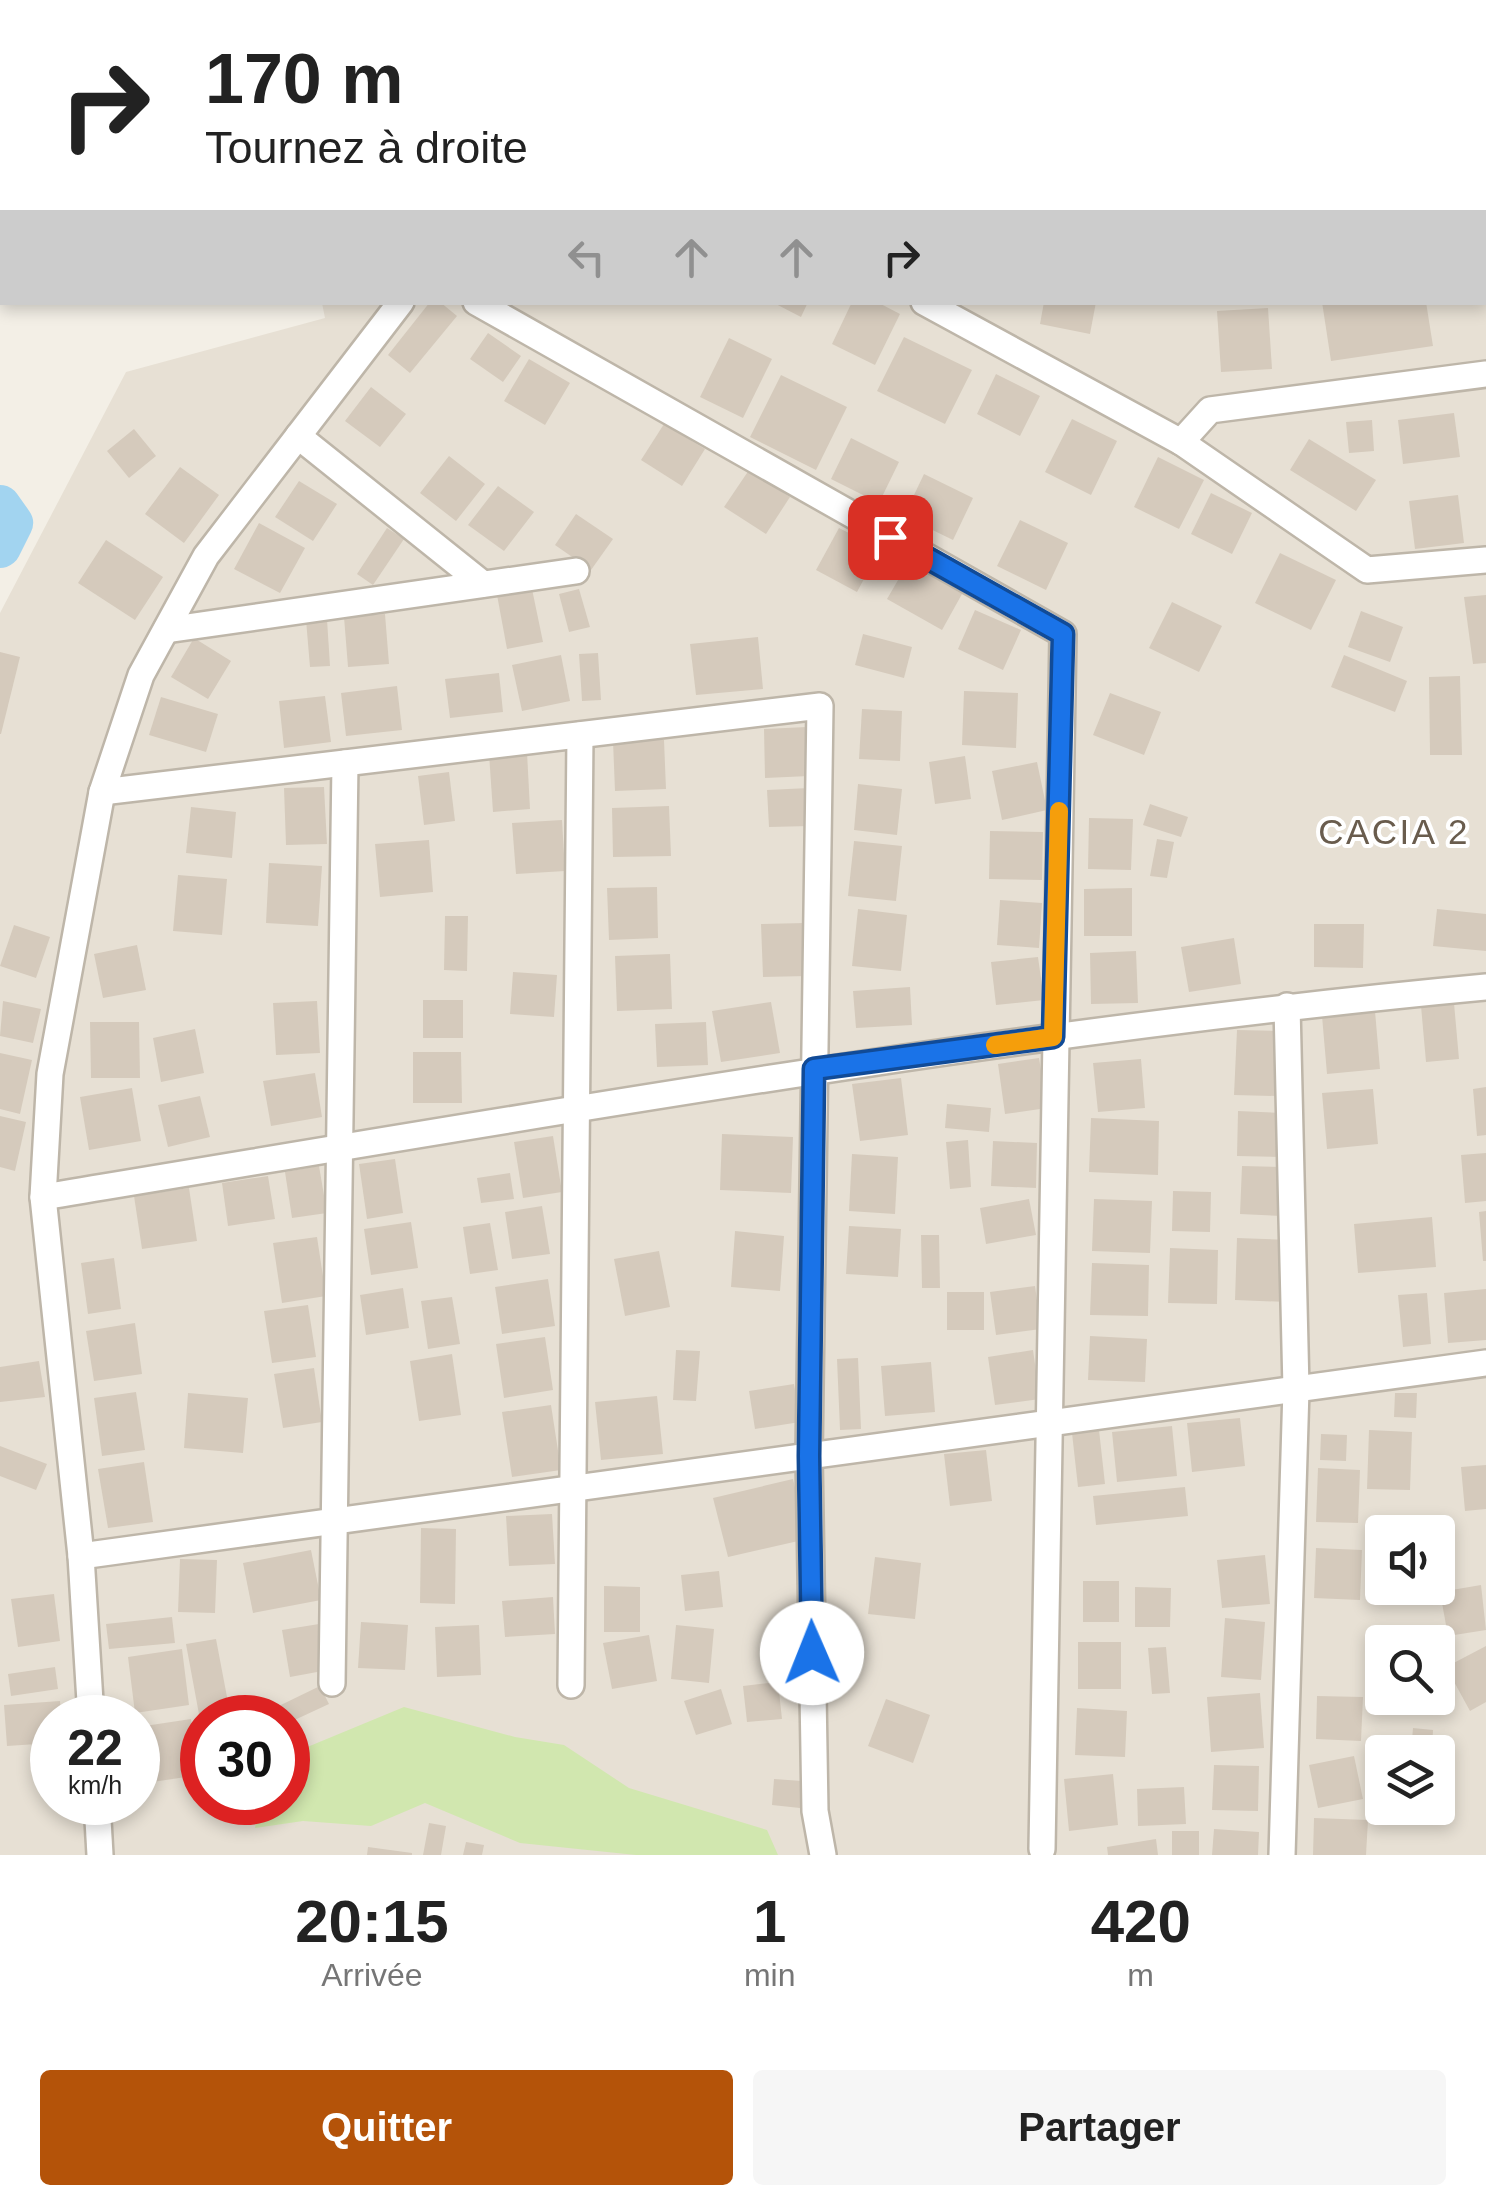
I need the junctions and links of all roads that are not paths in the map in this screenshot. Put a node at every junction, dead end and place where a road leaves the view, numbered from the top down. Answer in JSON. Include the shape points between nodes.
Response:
{"nodes":[{"id":1,"x":400,"y":305,"type":"edge"},
{"id":2,"x":481,"y":305,"type":"edge"},
{"id":3,"x":930,"y":305,"type":"edge"},
{"id":4,"x":1486,"y":374,"type":"edge"},
{"id":5,"x":298,"y":436,"type":"junction"},
{"id":6,"x":1181,"y":442,"type":"junction"},
{"id":7,"x":1486,"y":560,"type":"edge"},
{"id":8,"x":576,"y":570,"type":"dead end"},
{"id":9,"x":483,"y":584,"type":"junction"},
{"id":10,"x":166,"y":630,"type":"junction"},
{"id":11,"x":580,"y":734,"type":"junction"},
{"id":12,"x":345,"y":763,"type":"junction"},
{"id":13,"x":102,"y":792,"type":"junction"},
{"id":14,"x":1486,"y":987,"type":"edge"},
{"id":15,"x":1286,"y":1006,"type":"junction"},
{"id":16,"x":1053,"y":1037,"type":"junction"},
{"id":17,"x":814,"y":1069,"type":"junction"},
{"id":18,"x":576,"y":1109,"type":"junction"},
{"id":19,"x":340,"y":1148,"type":"junction"},
{"id":20,"x":43,"y":1196,"type":"junction"},
{"id":21,"x":1486,"y":1363,"type":"edge"},
{"id":22,"x":1296,"y":1390,"type":"junction"},
{"id":23,"x":1048,"y":1424,"type":"junction"},
{"id":24,"x":809,"y":1456,"type":"junction"},
{"id":25,"x":573,"y":1488,"type":"junction"},
{"id":26,"x":335,"y":1521,"type":"junction"},
{"id":27,"x":81,"y":1556,"type":"junction"},
{"id":28,"x":332,"y":1682,"type":"dead end"},
{"id":29,"x":571,"y":1684,"type":"dead end"},
{"id":30,"x":90,"y":1695,"type":"edge"},
{"id":31,"x":98,"y":1825,"type":"edge"},
{"id":32,"x":1042,"y":1849,"type":"dead end"},
{"id":33,"x":100,"y":1855,"type":"edge"},
{"id":34,"x":823,"y":1855,"type":"edge"},
{"id":35,"x":1282,"y":1855,"type":"edge"}],
"edges":[{"from":1,"to":5,"type":"street"},
{"from":2,"to":16,"type":"street","via":[[1063,634]]},
{"from":3,"to":6,"type":"street"},
{"from":4,"to":6,"type":"street","via":[[1210,410]]},
{"from":5,"to":9,"type":"street"},
{"from":5,"to":10,"type":"street","via":[[206,556]]},
{"from":6,"to":7,"type":"street","via":[[1367,570]]},
{"from":8,"to":9,"type":"street"},
{"from":9,"to":10,"type":"street"},
{"from":10,"to":13,"type":"street","via":[[141,675]]},
{"from":11,"to":12,"type":"street"},
{"from":11,"to":17,"type":"street","via":[[820,706]]},
{"from":11,"to":18,"type":"street"},
{"from":12,"to":13,"type":"street"},
{"from":12,"to":19,"type":"street"},
{"from":13,"to":20,"type":"street","via":[[50,1074]]},
{"from":14,"to":15,"type":"street"},
{"from":15,"to":16,"type":"street"},
{"from":15,"to":22,"type":"street"},
{"from":16,"to":17,"type":"street"},
{"from":16,"to":23,"type":"street"},
{"from":17,"to":18,"type":"street"},
{"from":17,"to":24,"type":"street"},
{"from":18,"to":19,"type":"street"},
{"from":18,"to":25,"type":"street"},
{"from":19,"to":20,"type":"street"},
{"from":19,"to":26,"type":"street"},
{"from":20,"to":27,"type":"street"},
{"from":21,"to":22,"type":"street"},
{"from":22,"to":23,"type":"street"},
{"from":22,"to":35,"type":"street"},
{"from":23,"to":24,"type":"street"},
{"from":23,"to":32,"type":"street"},
{"from":24,"to":25,"type":"street"},
{"from":24,"to":34,"type":"street","via":[[815,1811]]},
{"from":25,"to":26,"type":"street"},
{"from":25,"to":29,"type":"street"},
{"from":26,"to":27,"type":"street"},
{"from":26,"to":28,"type":"street"},
{"from":27,"to":30,"type":"street"},
{"from":31,"to":33,"type":"street"}]}
